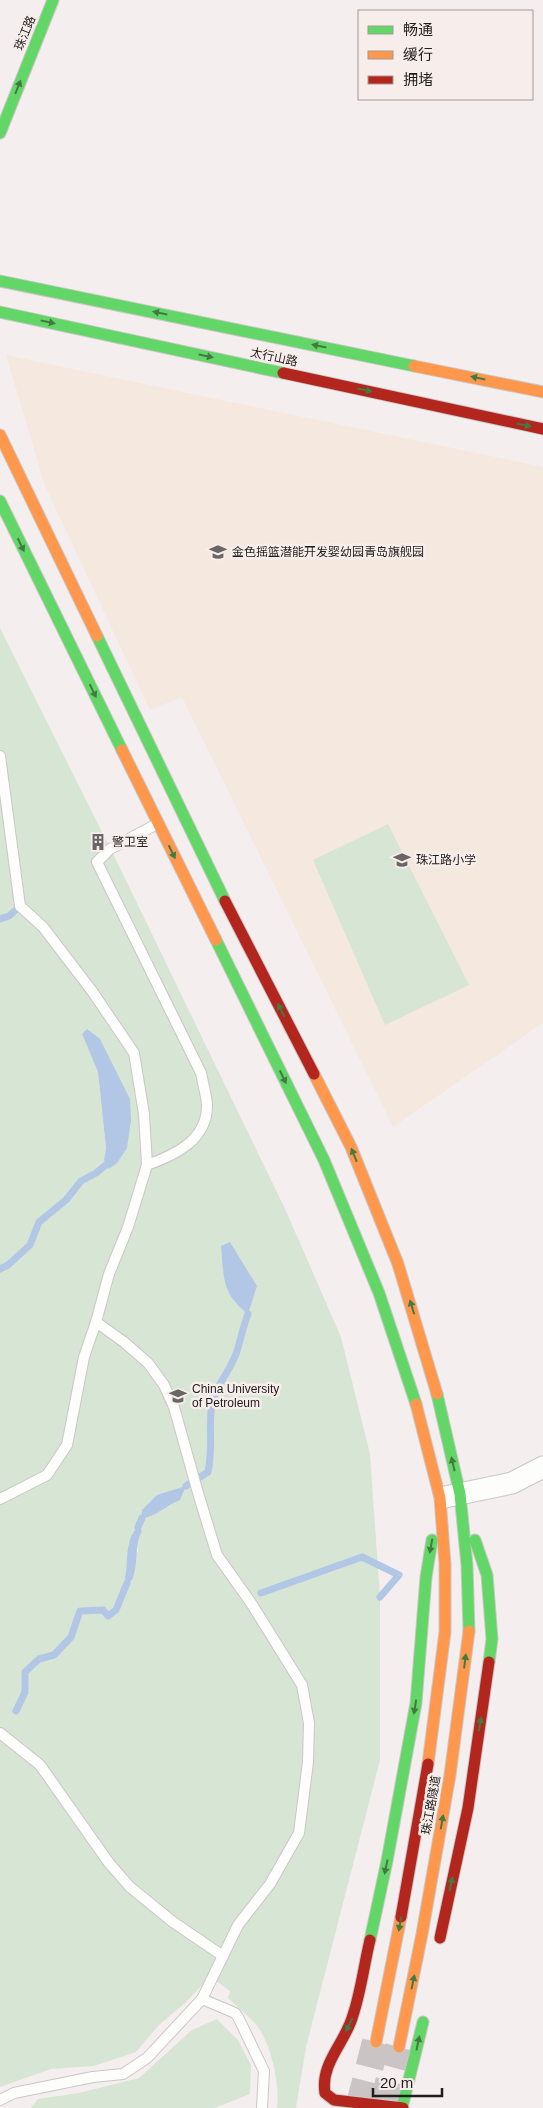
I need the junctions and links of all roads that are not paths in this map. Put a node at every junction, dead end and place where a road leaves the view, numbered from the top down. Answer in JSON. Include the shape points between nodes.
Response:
{"nodes":[{"id":1,"x":53,"y":0,"type":"edge"},
{"id":2,"x":0,"y":133,"type":"edge"},
{"id":3,"x":0,"y":281,"type":"edge"},
{"id":4,"x":0,"y":312,"type":"edge"},
{"id":5,"x":543,"y":392,"type":"edge"},
{"id":6,"x":543,"y":429,"type":"edge"},
{"id":7,"x":0,"y":436,"type":"edge"},
{"id":8,"x":0,"y":501,"type":"edge"},
{"id":9,"x":0,"y":756,"type":"edge"},
{"id":10,"x":158,"y":824,"type":"junction"},
{"id":11,"x":147,"y":1165,"type":"junction"},
{"id":12,"x":96,"y":1322,"type":"junction"},
{"id":13,"x":543,"y":1467,"type":"edge"},
{"id":14,"x":450,"y":1496,"type":"junction"},
{"id":15,"x":0,"y":1498,"type":"edge"},
{"id":16,"x":0,"y":1733,"type":"edge"},
{"id":17,"x":438,"y":1950,"type":"dead end"},
{"id":18,"x":222,"y":1956,"type":"junction"},
{"id":19,"x":202,"y":1998,"type":"junction"},
{"id":20,"x":426,"y":2006,"type":"dead end"},
{"id":21,"x":376,"y":2042,"type":"tunnel mouth"},
{"id":22,"x":399,"y":2047,"type":"tunnel mouth"},
{"id":23,"x":0,"y":2100,"type":"edge"},
{"id":24,"x":262,"y":2108,"type":"edge"},
{"id":25,"x":402,"y":2108,"type":"edge"}],
"edges":[{"from":2,"to":1,"type":"main road","name":"珠江路","one_way":true},
{"from":5,"to":3,"type":"main road","name":"太行山路","one_way":true},
{"from":4,"to":6,"type":"main road","name":"太行山路","one_way":true},
{"from":14,"to":7,"type":"main road","one_way":true,"via":[[434,1380],[398,1264],[351,1147],[212,875]]},
{"from":8,"to":10,"type":"main road","one_way":true},
{"from":9,"to":11,"type":"lane","via":[[20,906],[43,927],[134,1052],[144,1114]]},
{"from":10,"to":11,"type":"lane","via":[[110,849],[97,862],[201,1073],[207,1102],[200,1130],[187,1146],[170,1157]]},
{"from":10,"to":14,"type":"main road","one_way":true,"via":[[328,1169],[379,1293]]},
{"from":11,"to":12,"type":"lane"},
{"from":12,"to":15,"type":"lane","via":[[84,1357],[67,1446],[47,1475]]},
{"from":12,"to":18,"type":"lane","via":[[148,1363],[164,1385],[174,1407],[217,1555],[302,1685],[309,1723],[308,1762],[299,1833]]},
{"from":13,"to":14,"type":"street","via":[[512,1483]]},
{"from":17,"to":14,"type":"main road","one_way":true,"via":[[468,1808],[492,1639],[487,1575]]},
{"from":14,"to":21,"type":"main road","name":"珠江路隧道","one_way":true,"via":[[445,1632],[427,1772]]},
{"from":22,"to":14,"type":"main road","name":"珠江路隧道","one_way":true,"via":[[450,1775],[469,1631],[467,1565]]},
{"from":14,"to":25,"type":"main road","one_way":true,"via":[[426,1577],[416,1704],[387,1861],[353,2017],[323,2081],[325,2093],[334,2100]]},
{"from":16,"to":18,"type":"lane","via":[[40,1765],[109,1863],[130,1887]]},
{"from":18,"to":19,"type":"lane"},
{"from":19,"to":23,"type":"lane","via":[[147,2058],[123,2074],[93,2077]]},
{"from":19,"to":24,"type":"lane","via":[[238,2017],[264,2071]]},
{"from":25,"to":20,"type":"main road","one_way":true}]}
